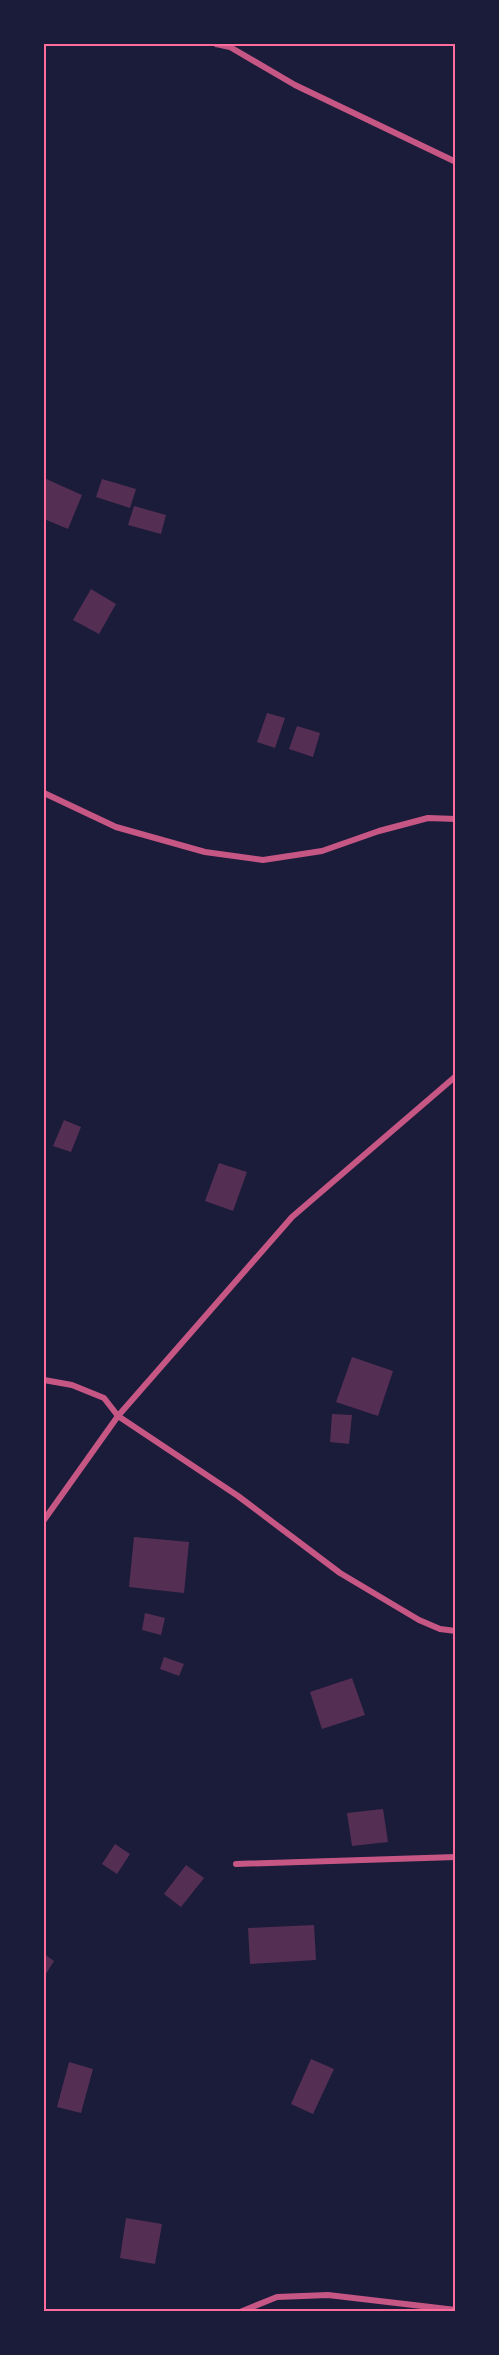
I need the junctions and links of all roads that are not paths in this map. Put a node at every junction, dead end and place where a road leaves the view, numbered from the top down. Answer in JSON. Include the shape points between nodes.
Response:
{"nodes":[{"id":1,"x":216,"y":44,"type":"edge"},
{"id":2,"x":456,"y":162,"type":"edge"},
{"id":3,"x":44,"y":793,"type":"edge"},
{"id":4,"x":456,"y":819,"type":"edge"},
{"id":5,"x":456,"y":1076,"type":"edge"},
{"id":6,"x":44,"y":1380,"type":"edge"},
{"id":7,"x":118,"y":1416,"type":"junction"},
{"id":8,"x":44,"y":1520,"type":"edge"},
{"id":9,"x":456,"y":1631,"type":"edge"},
{"id":10,"x":456,"y":1857,"type":"edge"},
{"id":11,"x":236,"y":1864,"type":"dead end"},
{"id":12,"x":456,"y":2310,"type":"edge"},
{"id":13,"x":240,"y":2312,"type":"edge"}],
"edges":[{"from":1,"to":2,"type":"street","via":[[230,47],[295,85]]},
{"from":3,"to":4,"type":"street","via":[[116,827],[205,852],[263,860],[322,851],[428,818]]},
{"from":5,"to":7,"type":"street","via":[[292,1218]]},
{"from":6,"to":7,"type":"street","via":[[72,1385],[104,1398]]},
{"from":7,"to":8,"type":"street"},
{"from":7,"to":9,"type":"street","via":[[238,1496],[340,1573],[419,1620]]},
{"from":10,"to":11,"type":"street"},
{"from":12,"to":13,"type":"street","via":[[328,2295],[277,2296]]}]}
